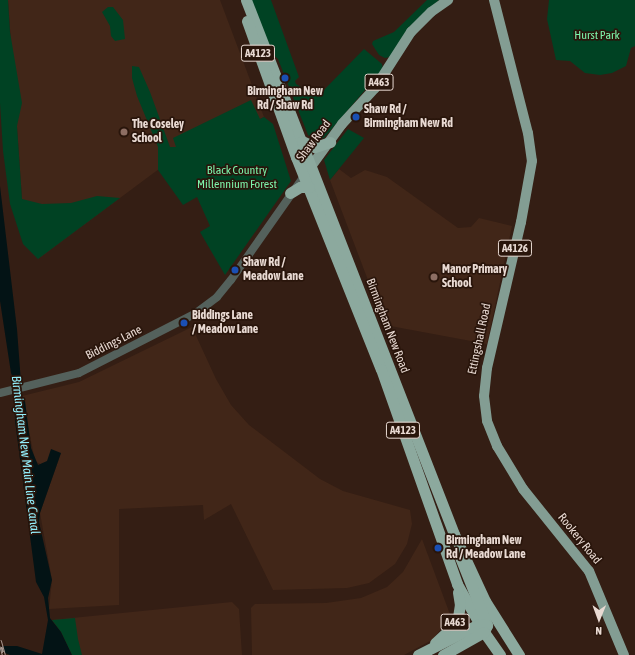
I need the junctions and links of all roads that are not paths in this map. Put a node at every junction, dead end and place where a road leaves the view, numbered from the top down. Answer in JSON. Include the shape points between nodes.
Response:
{"nodes":[{"id":1,"x":238,"y":0,"type":"edge"},
{"id":2,"x":246,"y":0,"type":"edge"},
{"id":3,"x":448,"y":0,"type":"edge"},
{"id":4,"x":494,"y":0,"type":"edge"},
{"id":5,"x":302,"y":141,"type":"junction"},
{"id":6,"x":330,"y":142,"type":"junction"},
{"id":7,"x":312,"y":166,"type":"junction"},
{"id":8,"x":304,"y":176,"type":"junction"},
{"id":9,"x":309,"y":187,"type":"junction"},
{"id":10,"x":290,"y":193,"type":"junction"},
{"id":11,"x":208,"y":305,"type":"joint"},
{"id":12,"x":0,"y":393,"type":"edge"},
{"id":13,"x":523,"y":489,"type":"joint"},
{"id":14,"x":454,"y":534,"type":"junction"},
{"id":15,"x":457,"y":584,"type":"junction"},
{"id":16,"x":483,"y":627,"type":"junction"},
{"id":17,"x":502,"y":627,"type":"junction"},
{"id":18,"x":422,"y":653,"type":"edge"},
{"id":19,"x":443,"y":655,"type":"edge"},
{"id":20,"x":500,"y":655,"type":"edge"},
{"id":21,"x":519,"y":655,"type":"edge"},
{"id":22,"x":624,"y":655,"type":"edge"}],
"edges":[{"from":1,"to":8,"type":"highway","name":"Birmingham New Road","number":"A4123"},
{"from":2,"to":5,"type":"highway","name":"Birmingham New Road","number":"A4123"},
{"from":3,"to":6,"type":"main road","name":"Shaw Road","number":"A463","via":[[431,12],[411,32],[375,88]]},
{"from":4,"to":13,"type":"main road","name":"Ettingshall Road","number":"A4126","via":[[528,133],[532,160],[521,222],[487,368],[484,396],[492,436]]},
{"from":5,"to":6,"type":"highway","via":[[315,147]]},
{"from":5,"to":7,"type":"highway","name":"Birmingham New Road","number":"A4123"},
{"from":6,"to":7,"type":"main road","name":"Shaw Road","number":"A463"},
{"from":7,"to":8,"type":"main road","name":"Shaw Road","number":"A463"},
{"from":7,"to":14,"type":"highway","name":"Birmingham New Road","number":"A4123"},
{"from":8,"to":9,"type":"highway","name":"Birmingham New Road","number":"A4123"},
{"from":8,"to":10,"type":"street","name":"Shaw Road"},
{"from":9,"to":10,"type":"highway","via":[[300,187]]},
{"from":9,"to":15,"type":"highway","name":"Birmingham New Road","number":"A4123","via":[[381,369]]},
{"from":10,"to":11,"type":"street","name":"Shaw Road","via":[[231,280]]},
{"from":11,"to":12,"type":"street","name":"Biddings Lane","via":[[90,368]]},
{"from":13,"to":22,"type":"main road","name":"Rookery Road","number":"A4126","via":[[589,571]]},
{"from":14,"to":16,"type":"highway","number":"A4123","via":[[461,565]]},
{"from":14,"to":17,"type":"highway","name":"Birmingham New Road","number":"A4123","via":[[485,600]]},
{"from":15,"to":16,"type":"highway","name":"Birmingham New Road","number":"A4123"},
{"from":15,"to":18,"type":"highway","number":"A463","via":[[460,605],[458,617],[453,626]]},
{"from":16,"to":17,"type":"highway","number":"A463"},
{"from":16,"to":18,"type":"highway","number":"A463"},
{"from":16,"to":19,"type":"highway","number":"A463"},
{"from":16,"to":20,"type":"highway","name":"Birmingham New Road","number":"A4123"},
{"from":17,"to":21,"type":"highway","name":"Birmingham New Road","number":"A4123"}]}
